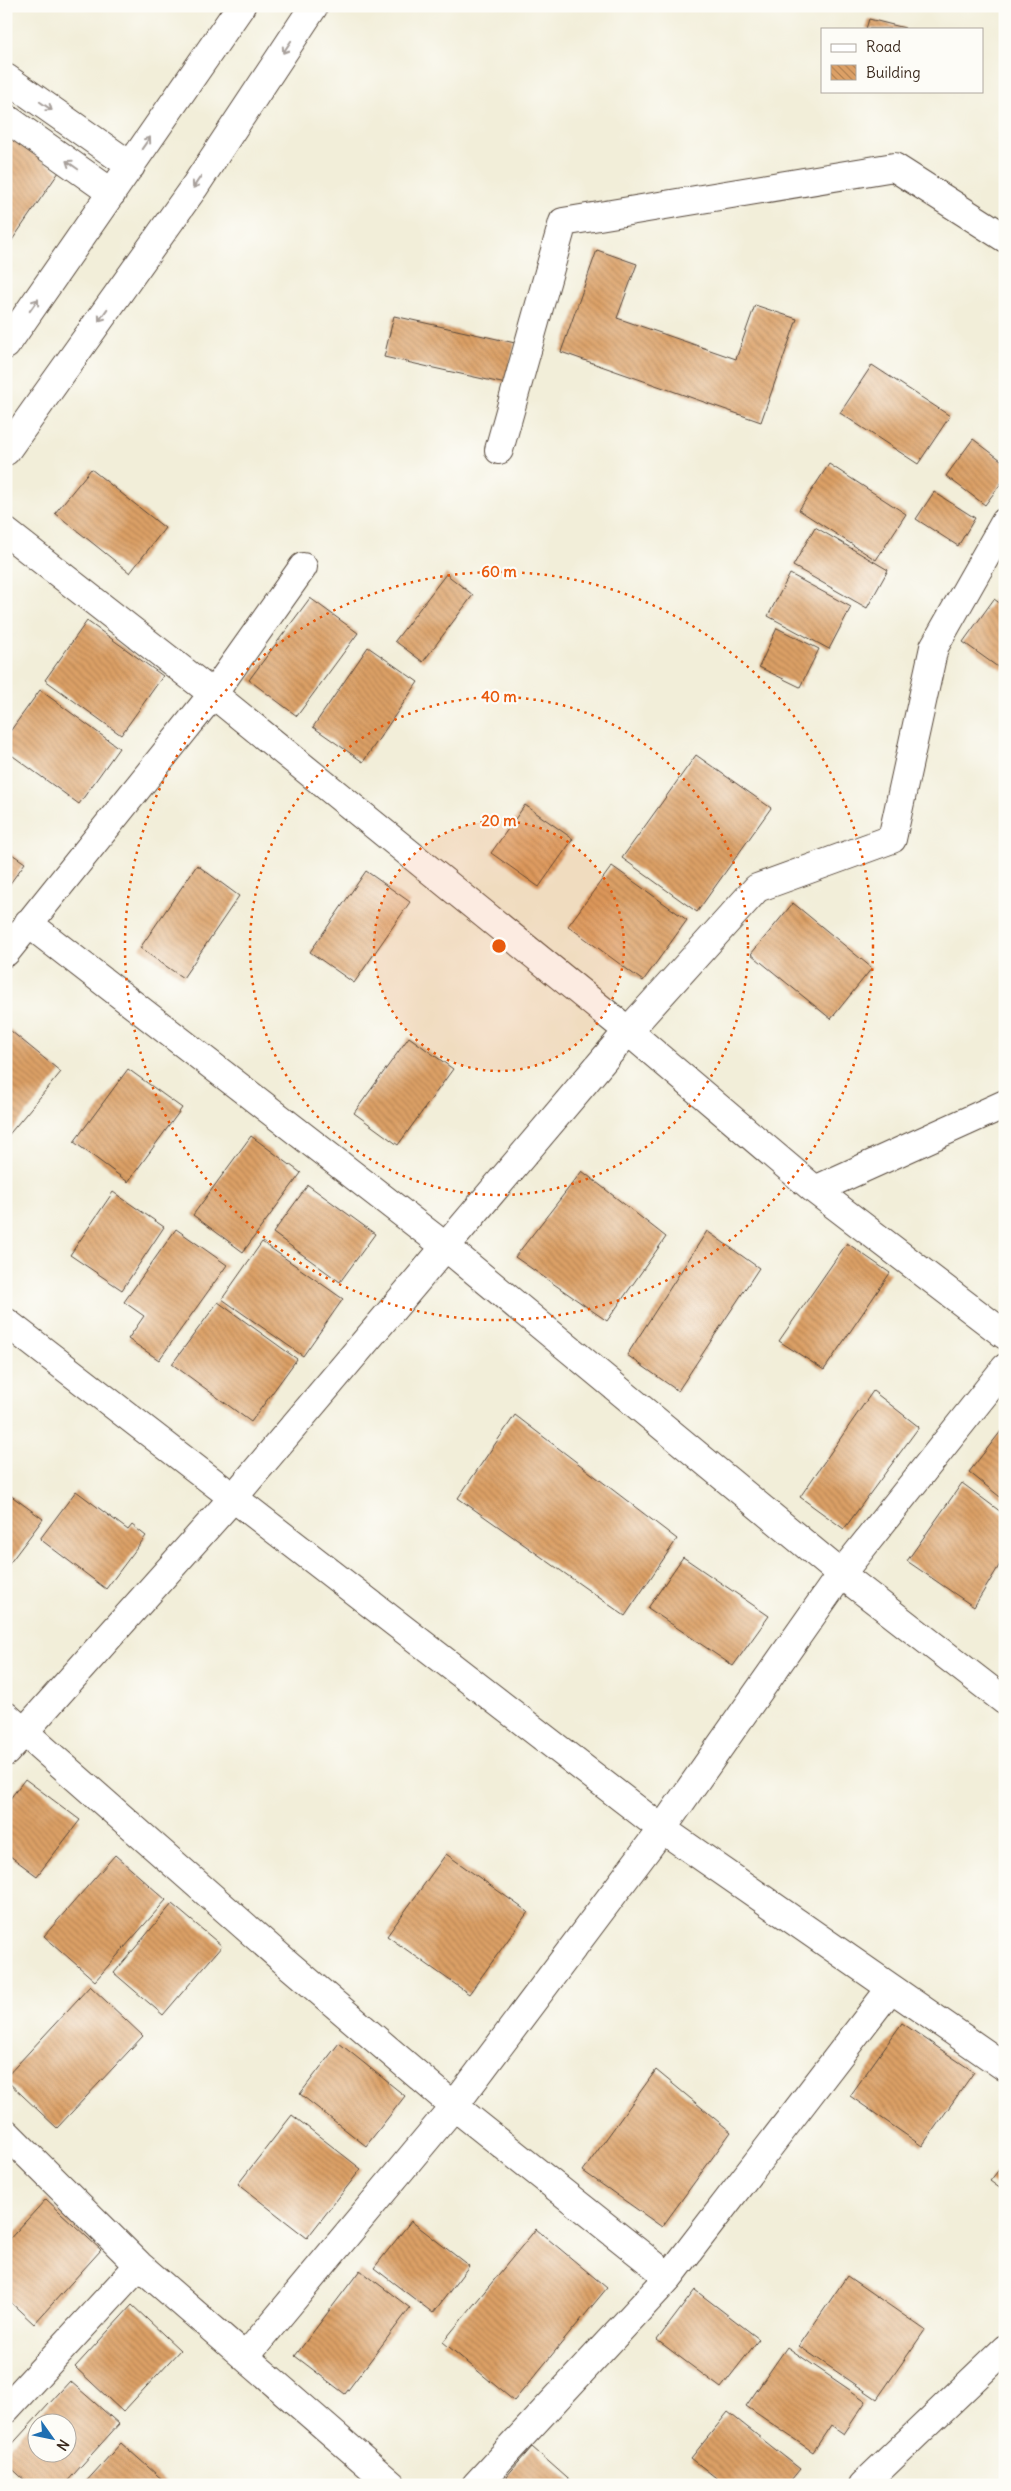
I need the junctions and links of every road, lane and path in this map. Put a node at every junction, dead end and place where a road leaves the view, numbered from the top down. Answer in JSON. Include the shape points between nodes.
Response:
{"nodes":[{"id":1,"x":241,"y":6,"type":"edge"},
{"id":2,"x":314,"y":6,"type":"edge"},
{"id":3,"x":6,"y":78,"type":"edge"},
{"id":4,"x":6,"y":118,"type":"edge"},
{"id":5,"x":131,"y":166,"type":"junction"},
{"id":6,"x":112,"y":193,"type":"junction"},
{"id":7,"x":1005,"y":238,"type":"edge"},
{"id":8,"x":6,"y":345,"type":"edge"},
{"id":9,"x":9,"y":443,"type":"edge"},
{"id":10,"x":499,"y":450,"type":"dead end"},
{"id":11,"x":1005,"y":522,"type":"edge"},
{"id":12,"x":6,"y":532,"type":"edge"},
{"id":13,"x":303,"y":567,"type":"dead end"},
{"id":14,"x":213,"y":694,"type":"junction"},
{"id":15,"x":28,"y":923,"type":"junction"},
{"id":16,"x":6,"y":952,"type":"edge"},
{"id":17,"x":628,"y":1031,"type":"junction"},
{"id":18,"x":1005,"y":1104,"type":"edge"},
{"id":19,"x":815,"y":1190,"type":"junction"},
{"id":20,"x":446,"y":1247,"type":"junction"},
{"id":21,"x":6,"y":1322,"type":"edge"},
{"id":22,"x":1005,"y":1335,"type":"edge"},
{"id":23,"x":1005,"y":1368,"type":"edge"},
{"id":24,"x":233,"y":1498,"type":"junction"},
{"id":25,"x":841,"y":1574,"type":"junction"},
{"id":26,"x":1005,"y":1701,"type":"edge"},
{"id":27,"x":15,"y":1724,"type":"edge"},
{"id":28,"x":6,"y":1752,"type":"edge"},
{"id":29,"x":662,"y":1829,"type":"junction"},
{"id":30,"x":891,"y":1988,"type":"junction"},
{"id":31,"x":1005,"y":2067,"type":"edge"},
{"id":32,"x":454,"y":2106,"type":"junction"},
{"id":33,"x":6,"y":2133,"type":"edge"},
{"id":34,"x":140,"y":2265,"type":"junction"},
{"id":35,"x":669,"y":2277,"type":"junction"},
{"id":36,"x":1005,"y":2349,"type":"edge"},
{"id":37,"x":244,"y":2357,"type":"junction"},
{"id":38,"x":6,"y":2409,"type":"edge"},
{"id":39,"x":392,"y":2485,"type":"edge"},
{"id":40,"x":476,"y":2485,"type":"edge"},
{"id":41,"x":863,"y":2485,"type":"edge"}],
"edges":[{"from":5,"to":1,"type":"street","one_way":true},
{"from":2,"to":9,"type":"street","one_way":true,"via":[[195,186]]},
{"from":3,"to":5,"type":"street","one_way":true},
{"from":6,"to":4,"type":"street","one_way":true},
{"from":5,"to":6,"type":"street"},
{"from":8,"to":6,"type":"street","one_way":true},
{"from":7,"to":10,"type":"street","via":[[894,168],[562,222]]},
{"from":11,"to":17,"type":"street","via":[[934,647],[892,839],[757,888]]},
{"from":12,"to":14,"type":"street"},
{"from":13,"to":14,"type":"street"},
{"from":14,"to":15,"type":"street"},
{"from":14,"to":17,"type":"street"},
{"from":15,"to":16,"type":"street"},
{"from":15,"to":20,"type":"street"},
{"from":17,"to":19,"type":"street"},
{"from":17,"to":20,"type":"street"},
{"from":18,"to":19,"type":"street"},
{"from":19,"to":22,"type":"street"},
{"from":20,"to":24,"type":"street"},
{"from":20,"to":25,"type":"street"},
{"from":21,"to":24,"type":"street"},
{"from":23,"to":25,"type":"street"},
{"from":24,"to":27,"type":"street"},
{"from":24,"to":29,"type":"street"},
{"from":25,"to":26,"type":"street"},
{"from":25,"to":29,"type":"street"},
{"from":27,"to":28,"type":"street"},
{"from":27,"to":32,"type":"street"},
{"from":29,"to":30,"type":"street"},
{"from":29,"to":32,"type":"street"},
{"from":30,"to":31,"type":"street"},
{"from":30,"to":35,"type":"street"},
{"from":32,"to":35,"type":"street"},
{"from":32,"to":37,"type":"street"},
{"from":33,"to":34,"type":"street"},
{"from":34,"to":37,"type":"street"},
{"from":34,"to":38,"type":"street"},
{"from":35,"to":40,"type":"street"},
{"from":36,"to":41,"type":"street"},
{"from":37,"to":39,"type":"street"}]}
